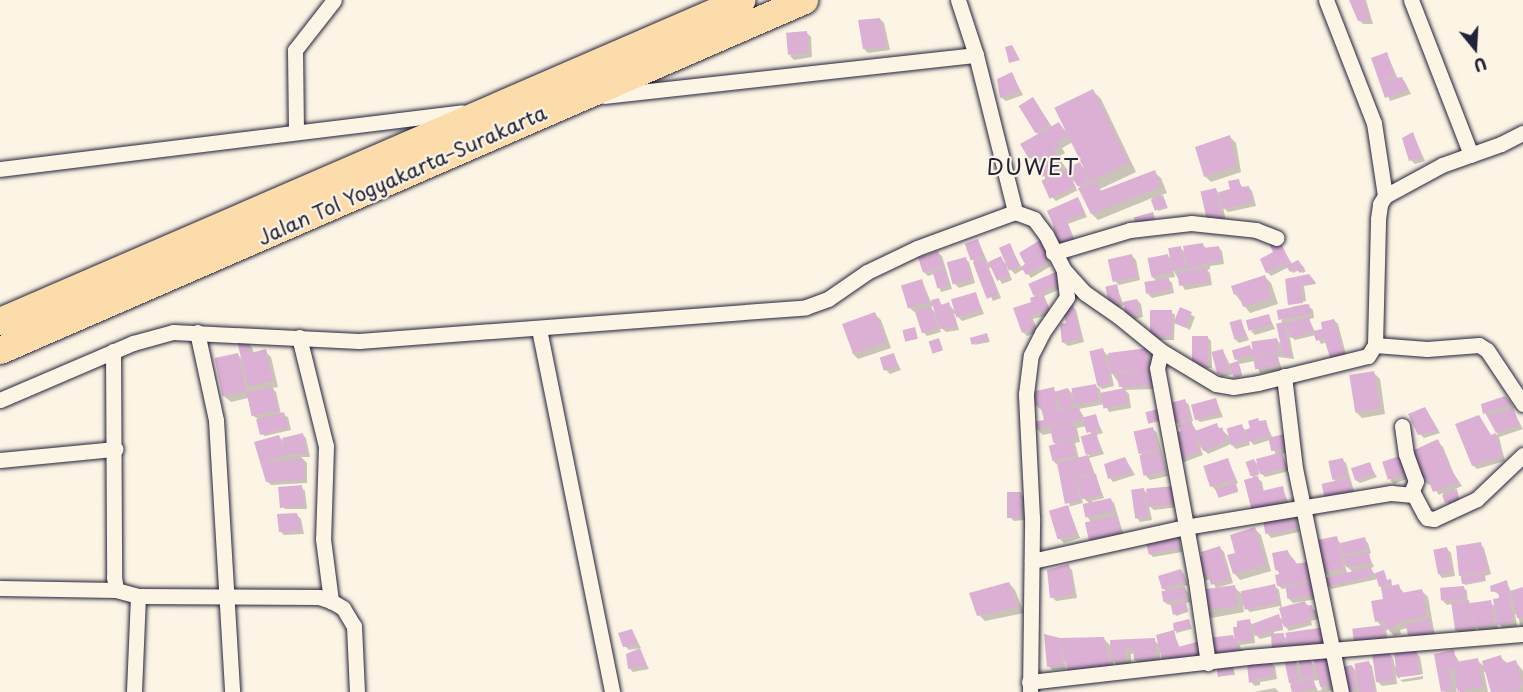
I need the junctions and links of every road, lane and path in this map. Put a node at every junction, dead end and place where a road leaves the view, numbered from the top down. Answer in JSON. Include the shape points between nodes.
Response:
{"nodes":[{"id":1,"x":334,"y":0,"type":"edge"},
{"id":2,"x":741,"y":0,"type":"edge"},
{"id":3,"x":804,"y":0,"type":"edge"},
{"id":4,"x":958,"y":0,"type":"edge"},
{"id":5,"x":1326,"y":0,"type":"edge"},
{"id":6,"x":1411,"y":0,"type":"edge"},
{"id":7,"x":976,"y":55,"type":"junction"},
{"id":8,"x":296,"y":131,"type":"junction"},
{"id":9,"x":1523,"y":133,"type":"edge"},
{"id":10,"x":1471,"y":155,"type":"junction"},
{"id":11,"x":0,"y":169,"type":"edge"},
{"id":12,"x":1385,"y":196,"type":"junction"},
{"id":13,"x":1016,"y":212,"type":"junction"},
{"id":14,"x":1277,"y":238,"type":"dead end"},
{"id":15,"x":1053,"y":253,"type":"junction"},
{"id":16,"x":1064,"y":270,"type":"junction"},
{"id":17,"x":1084,"y":294,"type":"junction"},
{"id":18,"x":1067,"y":297,"type":"junction"},
{"id":19,"x":0,"y":321,"type":"edge"},
{"id":20,"x":539,"y":329,"type":"junction"},
{"id":21,"x":197,"y":332,"type":"junction"},
{"id":22,"x":300,"y":337,"type":"junction"},
{"id":23,"x":1376,"y":345,"type":"junction"},
{"id":24,"x":0,"y":350,"type":"edge"},
{"id":25,"x":113,"y":351,"type":"junction"},
{"id":26,"x":1161,"y":351,"type":"junction"},
{"id":27,"x":1284,"y":376,"type":"junction"},
{"id":28,"x":0,"y":400,"type":"edge"},
{"id":29,"x":1523,"y":404,"type":"edge"},
{"id":30,"x":1402,"y":426,"type":"dead end"},
{"id":31,"x":115,"y":449,"type":"junction"},
{"id":32,"x":1523,"y":455,"type":"edge"},
{"id":33,"x":0,"y":460,"type":"edge"},
{"id":34,"x":1411,"y":493,"type":"junction"},
{"id":35,"x":1306,"y":508,"type":"junction"},
{"id":36,"x":1185,"y":527,"type":"junction"},
{"id":37,"x":1032,"y":561,"type":"junction"},
{"id":38,"x":0,"y":588,"type":"edge"},
{"id":39,"x":116,"y":590,"type":"junction"},
{"id":40,"x":138,"y":596,"type":"junction"},
{"id":41,"x":225,"y":598,"type":"junction"},
{"id":42,"x":331,"y":601,"type":"junction"},
{"id":43,"x":1523,"y":634,"type":"edge"},
{"id":44,"x":1333,"y":651,"type":"junction"},
{"id":45,"x":1208,"y":663,"type":"junction"},
{"id":46,"x":1030,"y":687,"type":"edge"},
{"id":47,"x":134,"y":692,"type":"edge"},
{"id":48,"x":232,"y":692,"type":"edge"},
{"id":49,"x":357,"y":692,"type":"edge"},
{"id":50,"x":612,"y":692,"type":"edge"},
{"id":51,"x":1341,"y":692,"type":"edge"}],
"edges":[{"from":1,"to":8,"type":"street","via":[[295,50]]},
{"from":2,"to":19,"type":"highway","name":"Jalan Tol Yogyakarta–Surakarta"},
{"from":3,"to":24,"type":"highway","name":"Jalan Tol Yogyakarta–Surakarta"},
{"from":4,"to":7,"type":"street"},
{"from":5,"to":12,"type":"street","via":[[1374,123]]},
{"from":6,"to":10,"type":"street"},
{"from":7,"to":8,"type":"street"},
{"from":7,"to":13,"type":"street"},
{"from":8,"to":11,"type":"street"},
{"from":9,"to":10,"type":"street"},
{"from":10,"to":12,"type":"street","via":[[1442,165]]},
{"from":12,"to":23,"type":"street","via":[[1378,219]]},
{"from":13,"to":15,"type":"street","via":[[1034,219]]},
{"from":13,"to":20,"type":"street","via":[[917,248],[813,305]]},
{"from":14,"to":15,"type":"street","via":[[1256,230],[1191,223],[1130,230]]},
{"from":15,"to":16,"type":"street"},
{"from":16,"to":17,"type":"street"},
{"from":16,"to":18,"type":"street"},
{"from":17,"to":18,"type":"street"},
{"from":17,"to":26,"type":"street"},
{"from":18,"to":37,"type":"street","via":[[1042,333],[1031,355],[1028,374]]},
{"from":20,"to":22,"type":"street","via":[[359,341]]},
{"from":20,"to":50,"type":"street"},
{"from":21,"to":22,"type":"street"},
{"from":21,"to":25,"type":"street","via":[[173,332]]},
{"from":21,"to":41,"type":"street","via":[[216,420]]},
{"from":22,"to":42,"type":"street","via":[[326,446],[323,539]]},
{"from":23,"to":27,"type":"street","via":[[1362,359]]},
{"from":23,"to":29,"type":"street","via":[[1426,349],[1479,345],[1487,350]]},
{"from":25,"to":28,"type":"street"},
{"from":25,"to":31,"type":"street"},
{"from":26,"to":27,"type":"street","via":[[1216,384],[1233,387]]},
{"from":26,"to":36,"type":"street","via":[[1157,368]]},
{"from":27,"to":35,"type":"street","via":[[1295,468]]},
{"from":30,"to":34,"type":"street","via":[[1406,454],[1416,481]]},
{"from":31,"to":33,"type":"street"},
{"from":31,"to":39,"type":"street"},
{"from":32,"to":34,"type":"street","via":[[1477,499],[1434,519],[1427,518]]},
{"from":34,"to":35,"type":"street"},
{"from":35,"to":36,"type":"street"},
{"from":35,"to":44,"type":"street"},
{"from":36,"to":37,"type":"street"},
{"from":36,"to":45,"type":"street"},
{"from":37,"to":46,"type":"street"},
{"from":38,"to":39,"type":"street"},
{"from":39,"to":40,"type":"street"},
{"from":40,"to":41,"type":"street"},
{"from":40,"to":47,"type":"street"},
{"from":41,"to":42,"type":"street","via":[[319,597]]},
{"from":41,"to":48,"type":"street"},
{"from":42,"to":49,"type":"street","via":[[342,608],[354,626]]},
{"from":43,"to":44,"type":"street"},
{"from":44,"to":45,"type":"street"},
{"from":44,"to":51,"type":"street"},
{"from":45,"to":46,"type":"street"}]}
